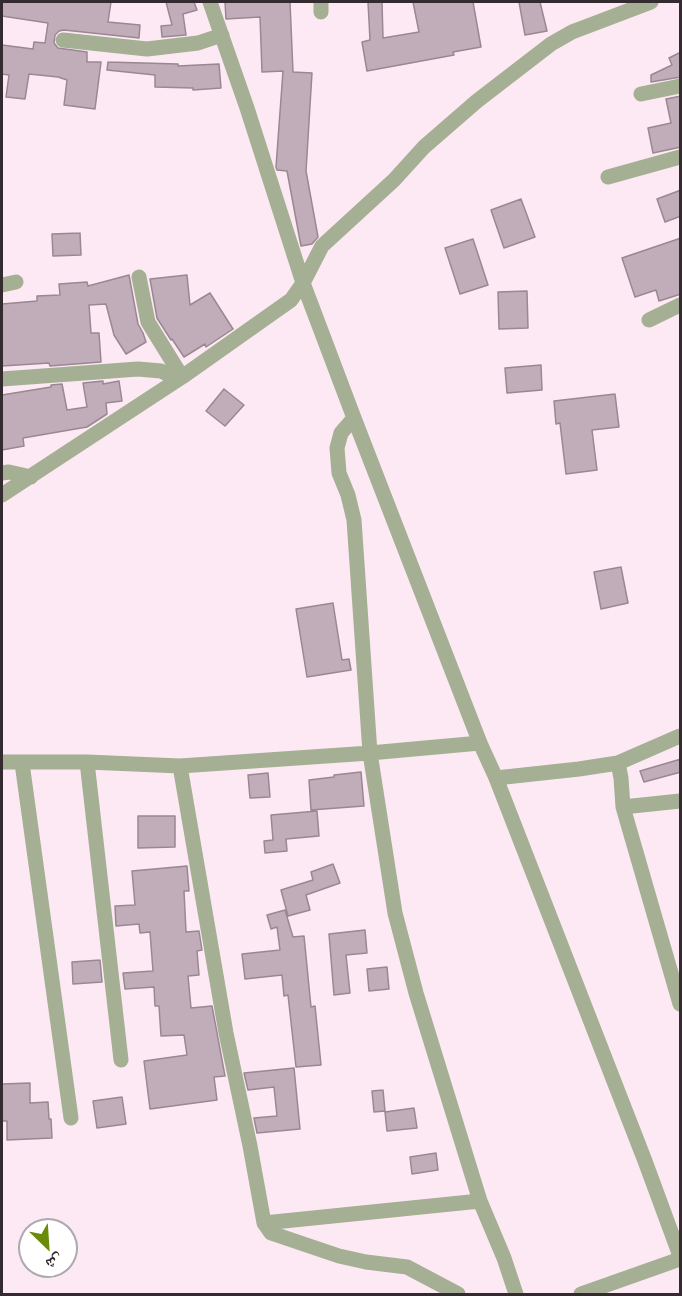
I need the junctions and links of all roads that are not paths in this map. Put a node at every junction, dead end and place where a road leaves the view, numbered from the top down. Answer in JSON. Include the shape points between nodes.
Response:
{"nodes":[{"id":1,"x":210,"y":2,"type":"edge"},
{"id":2,"x":645,"y":2,"type":"edge"},
{"id":3,"x":222,"y":35,"type":"junction"},
{"id":4,"x":63,"y":40,"type":"dead end"},
{"id":5,"x":681,"y":86,"type":"edge"},
{"id":6,"x":641,"y":94,"type":"dead end"},
{"id":7,"x":681,"y":157,"type":"edge"},
{"id":8,"x":608,"y":177,"type":"dead end"},
{"id":9,"x":139,"y":277,"type":"dead end"},
{"id":10,"x":303,"y":282,"type":"junction"},
{"id":11,"x":681,"y":305,"type":"edge"},
{"id":12,"x":649,"y":320,"type":"dead end"},
{"id":13,"x":180,"y":378,"type":"junction"},
{"id":14,"x":2,"y":380,"type":"edge"},
{"id":15,"x":354,"y":418,"type":"junction"},
{"id":16,"x":2,"y":472,"type":"edge"},
{"id":17,"x":31,"y":477,"type":"junction"},
{"id":18,"x":2,"y":495,"type":"edge"},
{"id":19,"x":681,"y":736,"type":"edge"},
{"id":20,"x":480,"y":743,"type":"junction"},
{"id":21,"x":370,"y":753,"type":"junction"},
{"id":22,"x":2,"y":762,"type":"edge"},
{"id":23,"x":22,"y":762,"type":"junction"},
{"id":24,"x":87,"y":762,"type":"junction"},
{"id":25,"x":618,"y":763,"type":"junction"},
{"id":26,"x":180,"y":766,"type":"junction"},
{"id":27,"x":496,"y":778,"type":"junction"},
{"id":28,"x":681,"y":801,"type":"edge"},
{"id":29,"x":624,"y":807,"type":"junction"},
{"id":30,"x":681,"y":1004,"type":"edge"},
{"id":31,"x":121,"y":1060,"type":"dead end"},
{"id":32,"x":71,"y":1118,"type":"dead end"},
{"id":33,"x":480,"y":1201,"type":"junction"},
{"id":34,"x":264,"y":1223,"type":"junction"},
{"id":35,"x":681,"y":1258,"type":"edge"},
{"id":36,"x":458,"y":1294,"type":"edge"},
{"id":37,"x":516,"y":1294,"type":"edge"},
{"id":38,"x":581,"y":1294,"type":"edge"}],
"edges":[{"from":1,"to":3,"type":"street"},
{"from":2,"to":10,"type":"street","via":[[551,44],[477,101],[322,246]]},
{"from":3,"to":4,"type":"street","via":[[198,43],[147,49]]},
{"from":3,"to":10,"type":"street"},
{"from":5,"to":6,"type":"street"},
{"from":7,"to":8,"type":"street"},
{"from":9,"to":13,"type":"street","via":[[148,322]]},
{"from":10,"to":13,"type":"street","via":[[291,300]]},
{"from":10,"to":15,"type":"street"},
{"from":11,"to":12,"type":"street"},
{"from":13,"to":14,"type":"street","via":[[138,369]]},
{"from":13,"to":17,"type":"street"},
{"from":15,"to":20,"type":"street"},
{"from":15,"to":21,"type":"street","via":[[341,433],[337,448],[339,473],[354,520]]},
{"from":16,"to":17,"type":"street"},
{"from":17,"to":18,"type":"street"},
{"from":19,"to":25,"type":"street"},
{"from":20,"to":21,"type":"street"},
{"from":20,"to":27,"type":"street"},
{"from":21,"to":26,"type":"street"},
{"from":21,"to":33,"type":"street","via":[[395,913]]},
{"from":22,"to":23,"type":"street"},
{"from":23,"to":24,"type":"street"},
{"from":23,"to":32,"type":"street"},
{"from":24,"to":26,"type":"street"},
{"from":24,"to":31,"type":"street"},
{"from":25,"to":27,"type":"street"},
{"from":25,"to":29,"type":"street"},
{"from":26,"to":34,"type":"street","via":[[226,1033]]},
{"from":27,"to":35,"type":"street"},
{"from":28,"to":29,"type":"street"},
{"from":29,"to":30,"type":"street"},
{"from":33,"to":34,"type":"street"},
{"from":33,"to":37,"type":"street"},
{"from":34,"to":36,"type":"street","via":[[272,1233],[339,1256],[407,1267]]},
{"from":35,"to":38,"type":"street"}]}
